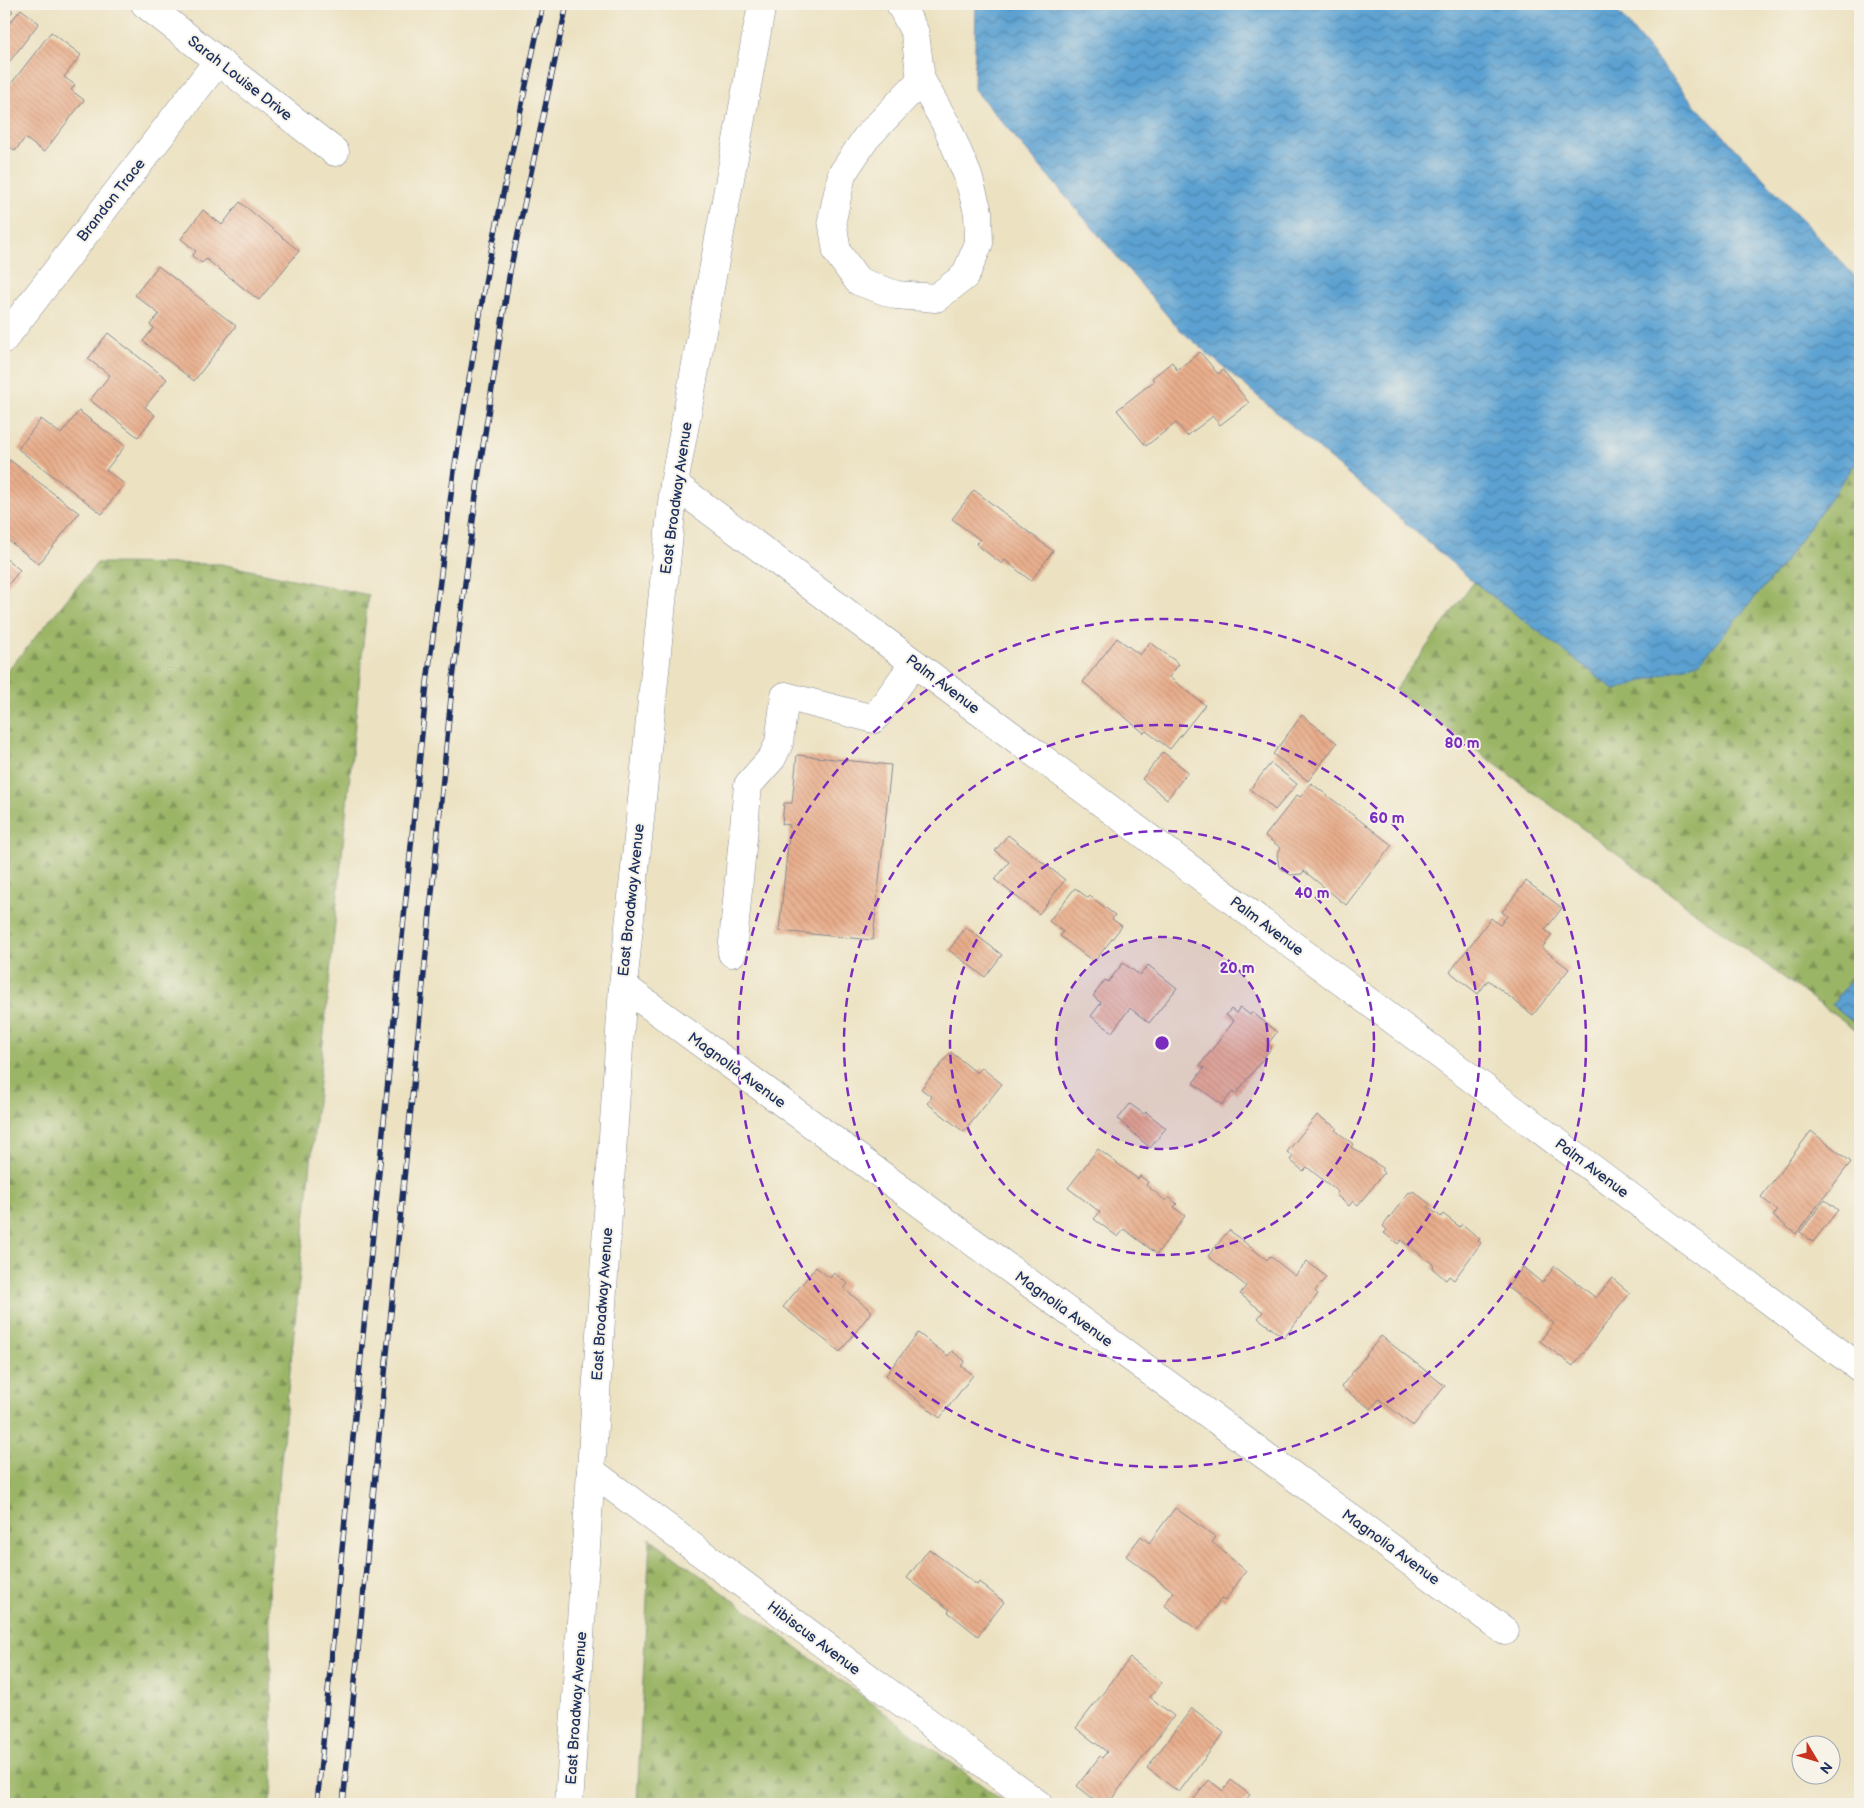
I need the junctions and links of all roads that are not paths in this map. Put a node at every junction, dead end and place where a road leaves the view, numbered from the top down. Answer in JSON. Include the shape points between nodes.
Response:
{"nodes":[{"id":1,"x":144,"y":4,"type":"edge"},
{"id":2,"x":762,"y":4,"type":"edge"},
{"id":3,"x":900,"y":4,"type":"edge"},
{"id":4,"x":218,"y":61,"type":"junction"},
{"id":5,"x":921,"y":80,"type":"junction"},
{"id":6,"x":336,"y":152,"type":"dead end"},
{"id":7,"x":4,"y":339,"type":"edge"},
{"id":8,"x":674,"y":484,"type":"junction"},
{"id":9,"x":914,"y":663,"type":"junction"},
{"id":10,"x":732,"y":953,"type":"dead end"},
{"id":11,"x":623,"y":986,"type":"junction"},
{"id":12,"x":1860,"y":1368,"type":"edge"},
{"id":13,"x":591,"y":1471,"type":"junction"},
{"id":14,"x":1505,"y":1631,"type":"dead end"},
{"id":15,"x":569,"y":1804,"type":"edge"},
{"id":16,"x":1038,"y":1804,"type":"edge"}],
"edges":[{"from":1,"to":4,"type":"street","name":"Sarah Louise Drive"},
{"from":2,"to":8,"type":"street","name":"East Broadway Avenue"},
{"from":3,"to":5,"type":"street","via":[[915,33]]},
{"from":4,"to":6,"type":"street","name":"Sarah Louise Drive"},
{"from":4,"to":7,"type":"street","name":"Brandon Trace"},
{"from":5,"to":5,"type":"street","via":[[866,138],[842,174],[832,220],[837,252],[858,281],[896,294],[936,298],[965,276],[979,243],[978,212],[968,176],[946,124]]},
{"from":8,"to":9,"type":"street","name":"Palm Avenue"},
{"from":8,"to":11,"type":"street","name":"East Broadway Avenue"},
{"from":9,"to":10,"type":"street","via":[[874,719],[785,696],[779,743],[772,758],[748,785]]},
{"from":9,"to":12,"type":"street","name":"Palm Avenue"},
{"from":11,"to":13,"type":"street","name":"East Broadway Avenue"},
{"from":11,"to":14,"type":"street","name":"Magnolia Avenue"},
{"from":13,"to":15,"type":"street","name":"East Broadway Avenue"},
{"from":13,"to":16,"type":"street","name":"Hibiscus Avenue"}]}
